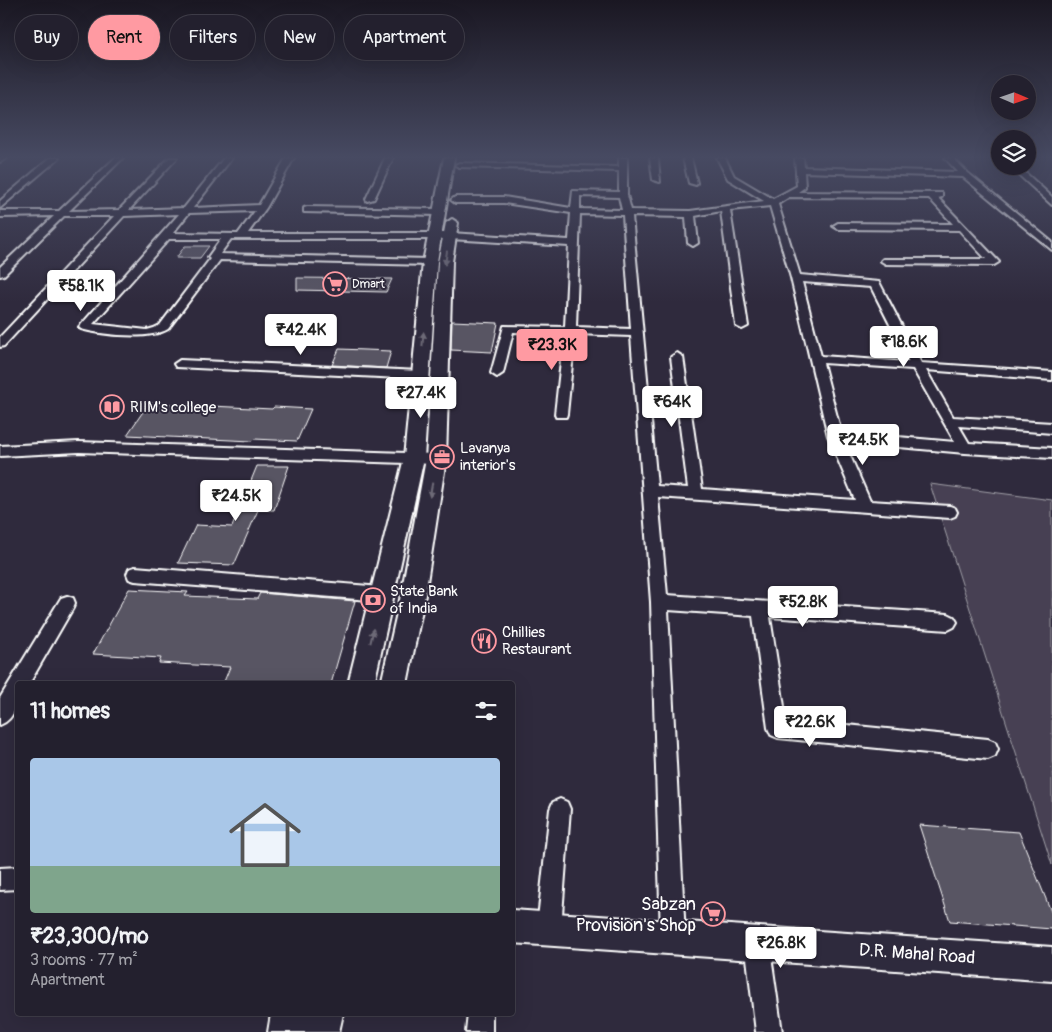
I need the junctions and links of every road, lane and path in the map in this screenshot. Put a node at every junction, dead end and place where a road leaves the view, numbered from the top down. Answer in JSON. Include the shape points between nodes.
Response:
{"nodes":[{"id":1,"x":69,"y":206,"type":"edge"},
{"id":2,"x":127,"y":206,"type":"edge"},
{"id":3,"x":191,"y":206,"type":"edge"},
{"id":4,"x":441,"y":206,"type":"edge"},
{"id":5,"x":453,"y":206,"type":"edge"},
{"id":6,"x":543,"y":206,"type":"edge"},
{"id":7,"x":575,"y":206,"type":"edge"},
{"id":8,"x":626,"y":206,"type":"edge"},
{"id":9,"x":743,"y":206,"type":"edge"},
{"id":10,"x":774,"y":206,"type":"edge"},
{"id":11,"x":944,"y":206,"type":"edge"},
{"id":12,"x":1003,"y":206,"type":"edge"},
{"id":13,"x":262,"y":208,"type":"joint"},
{"id":14,"x":725,"y":208,"type":"junction"},
{"id":15,"x":307,"y":210,"type":"dead end"},
{"id":16,"x":574,"y":211,"type":"junction"},
{"id":17,"x":186,"y":212,"type":"junction"},
{"id":18,"x":439,"y":212,"type":"junction"},
{"id":19,"x":121,"y":213,"type":"junction"},
{"id":20,"x":627,"y":213,"type":"junction"},
{"id":21,"x":0,"y":214,"type":"edge"},
{"id":22,"x":61,"y":214,"type":"junction"},
{"id":23,"x":690,"y":214,"type":"junction"},
{"id":24,"x":838,"y":226,"type":"dead end"},
{"id":25,"x":961,"y":227,"type":"junction"},
{"id":26,"x":166,"y":236,"type":"junction"},
{"id":27,"x":228,"y":236,"type":"junction"},
{"id":28,"x":241,"y":236,"type":"junction"},
{"id":29,"x":442,"y":236,"type":"junction"},
{"id":30,"x":693,"y":242,"type":"dead end"},
{"id":31,"x":573,"y":243,"type":"junction"},
{"id":32,"x":1052,"y":247,"type":"edge"},
{"id":33,"x":216,"y":257,"type":"junction"},
{"id":34,"x":886,"y":261,"type":"dead end"},
{"id":35,"x":430,"y":262,"type":"junction"},
{"id":36,"x":0,"y":272,"type":"edge"},
{"id":37,"x":796,"y":278,"type":"junction"},
{"id":38,"x":742,"y":326,"type":"dead end"},
{"id":39,"x":570,"y":330,"type":"junction"},
{"id":40,"x":637,"y":333,"type":"junction"},
{"id":41,"x":0,"y":344,"type":"edge"},
{"id":42,"x":677,"y":357,"type":"dead end"},
{"id":43,"x":816,"y":359,"type":"junction"},
{"id":44,"x":180,"y":364,"type":"dead end"},
{"id":45,"x":917,"y":366,"type":"junction"},
{"id":46,"x":497,"y":373,"type":"dead end"},
{"id":47,"x":420,"y":375,"type":"junction"},
{"id":48,"x":1052,"y":376,"type":"edge"},
{"id":49,"x":561,"y":414,"type":"dead end"},
{"id":50,"x":949,"y":421,"type":"junction"},
{"id":51,"x":1052,"y":428,"type":"edge"},
{"id":52,"x":835,"y":436,"type":"junction"},
{"id":53,"x":965,"y":448,"type":"junction"},
{"id":54,"x":0,"y":451,"type":"edge"},
{"id":55,"x":1052,"y":452,"type":"edge"},
{"id":56,"x":414,"y":458,"type":"junction"},
{"id":57,"x":436,"y":459,"type":"junction"},
{"id":58,"x":650,"y":491,"type":"junction"},
{"id":59,"x":696,"y":494,"type":"junction"},
{"id":60,"x":865,"y":506,"type":"junction"},
{"id":61,"x":950,"y":512,"type":"dead end"},
{"id":62,"x":135,"y":574,"type":"dead end"},
{"id":63,"x":382,"y":594,"type":"junction"},
{"id":64,"x":659,"y":602,"type":"junction"},
{"id":65,"x":66,"y":603,"type":"dead end"},
{"id":66,"x":760,"y":609,"type":"junction"},
{"id":67,"x":948,"y":622,"type":"dead end"},
{"id":68,"x":20,"y":681,"type":"edge"},
{"id":69,"x":362,"y":681,"type":"edge"},
{"id":70,"x":395,"y":681,"type":"edge"},
{"id":71,"x":15,"y":690,"type":"edge"},
{"id":72,"x":0,"y":715,"type":"edge"},
{"id":73,"x":988,"y":749,"type":"dead end"},
{"id":74,"x":560,"y":809,"type":"dead end"},
{"id":75,"x":15,"y":878,"type":"edge"},
{"id":76,"x":0,"y":879,"type":"edge"},
{"id":77,"x":515,"y":926,"type":"edge"},
{"id":78,"x":549,"y":928,"type":"junction"},
{"id":79,"x":673,"y":936,"type":"junction"},
{"id":80,"x":757,"y":942,"type":"junction"},
{"id":81,"x":1052,"y":964,"type":"edge"},
{"id":82,"x":290,"y":1016,"type":"edge"},
{"id":83,"x":325,"y":1016,"type":"edge"},
{"id":84,"x":480,"y":1016,"type":"edge"},
{"id":85,"x":286,"y":1032,"type":"edge"},
{"id":86,"x":321,"y":1032,"type":"edge"},
{"id":87,"x":478,"y":1032,"type":"edge"},
{"id":88,"x":769,"y":1032,"type":"edge"}],
"edges":[{"from":1,"to":22,"type":"street"},
{"from":2,"to":19,"type":"street"},
{"from":3,"to":17,"type":"street"},
{"from":4,"to":18,"type":"street"},
{"from":5,"to":29,"type":"street"},
{"from":6,"to":16,"type":"street"},
{"from":7,"to":16,"type":"street"},
{"from":8,"to":20,"type":"street"},
{"from":9,"to":14,"type":"street"},
{"from":10,"to":37,"type":"street"},
{"from":11,"to":25,"type":"street"},
{"from":12,"to":32,"type":"street"},
{"from":13,"to":17,"type":"street"},
{"from":13,"to":28,"type":"street"},
{"from":14,"to":23,"type":"street"},
{"from":14,"to":38,"type":"street"},
{"from":15,"to":18,"type":"street"},
{"from":16,"to":20,"type":"street"},
{"from":16,"to":31,"type":"street"},
{"from":17,"to":19,"type":"street"},
{"from":17,"to":26,"type":"street"},
{"from":18,"to":29,"type":"street"},
{"from":19,"to":22,"type":"street"},
{"from":19,"to":41,"type":"street"},
{"from":20,"to":23,"type":"street"},
{"from":20,"to":40,"type":"street"},
{"from":21,"to":22,"type":"street"},
{"from":22,"to":36,"type":"street"},
{"from":23,"to":30,"type":"street"},
{"from":24,"to":25,"type":"street"},
{"from":25,"to":34,"type":"street","via":[[994,262]]},
{"from":26,"to":27,"type":"street"},
{"from":26,"to":33,"type":"street","via":[[85,327],[147,333],[157,331],[164,327]]},
{"from":27,"to":28,"type":"street"},
{"from":27,"to":33,"type":"street","via":[[212,257]]},
{"from":28,"to":29,"type":"street"},
{"from":29,"to":31,"type":"street"},
{"from":29,"to":35,"type":"street"},
{"from":29,"to":57,"type":"street","one_way":true,"via":[[445,262]]},
{"from":31,"to":39,"type":"street"},
{"from":33,"to":35,"type":"street"},
{"from":47,"to":35,"type":"street","one_way":true},
{"from":37,"to":43,"type":"street"},
{"from":37,"to":45,"type":"street","via":[[875,284]]},
{"from":39,"to":40,"type":"street"},
{"from":39,"to":46,"type":"street","via":[[508,328]]},
{"from":39,"to":49,"type":"street"},
{"from":40,"to":58,"type":"street"},
{"from":42,"to":59,"type":"street"},
{"from":43,"to":45,"type":"street"},
{"from":43,"to":52,"type":"street"},
{"from":44,"to":47,"type":"street"},
{"from":45,"to":48,"type":"street"},
{"from":45,"to":50,"type":"street"},
{"from":47,"to":56,"type":"street"},
{"from":50,"to":51,"type":"street"},
{"from":50,"to":53,"type":"street"},
{"from":52,"to":53,"type":"street"},
{"from":52,"to":60,"type":"street"},
{"from":53,"to":55,"type":"street"},
{"from":54,"to":56,"type":"street","via":[[78,447]]},
{"from":56,"to":57,"type":"street"},
{"from":56,"to":63,"type":"street"},
{"from":57,"to":70,"type":"street","one_way":true},
{"from":58,"to":59,"type":"street"},
{"from":58,"to":64,"type":"street"},
{"from":59,"to":60,"type":"street"},
{"from":60,"to":61,"type":"street"},
{"from":62,"to":63,"type":"street"},
{"from":69,"to":63,"type":"street","one_way":true},
{"from":64,"to":66,"type":"street"},
{"from":64,"to":79,"type":"street"},
{"from":65,"to":68,"type":"street"},
{"from":66,"to":67,"type":"street"},
{"from":66,"to":73,"type":"street","via":[[778,728]]},
{"from":71,"to":72,"type":"street"},
{"from":74,"to":78,"type":"street"},
{"from":75,"to":76,"type":"street"},
{"from":77,"to":78,"type":"street","name":"D.R. Mahal Road"},
{"from":78,"to":79,"type":"street","name":"D.R. Mahal Road"},
{"from":79,"to":80,"type":"street","name":"D.R. Mahal Road"},
{"from":80,"to":81,"type":"street","name":"D.R. Mahal Road"},
{"from":80,"to":88,"type":"street"},
{"from":82,"to":85,"type":"street"},
{"from":83,"to":86,"type":"street"},
{"from":84,"to":87,"type":"street"}]}
